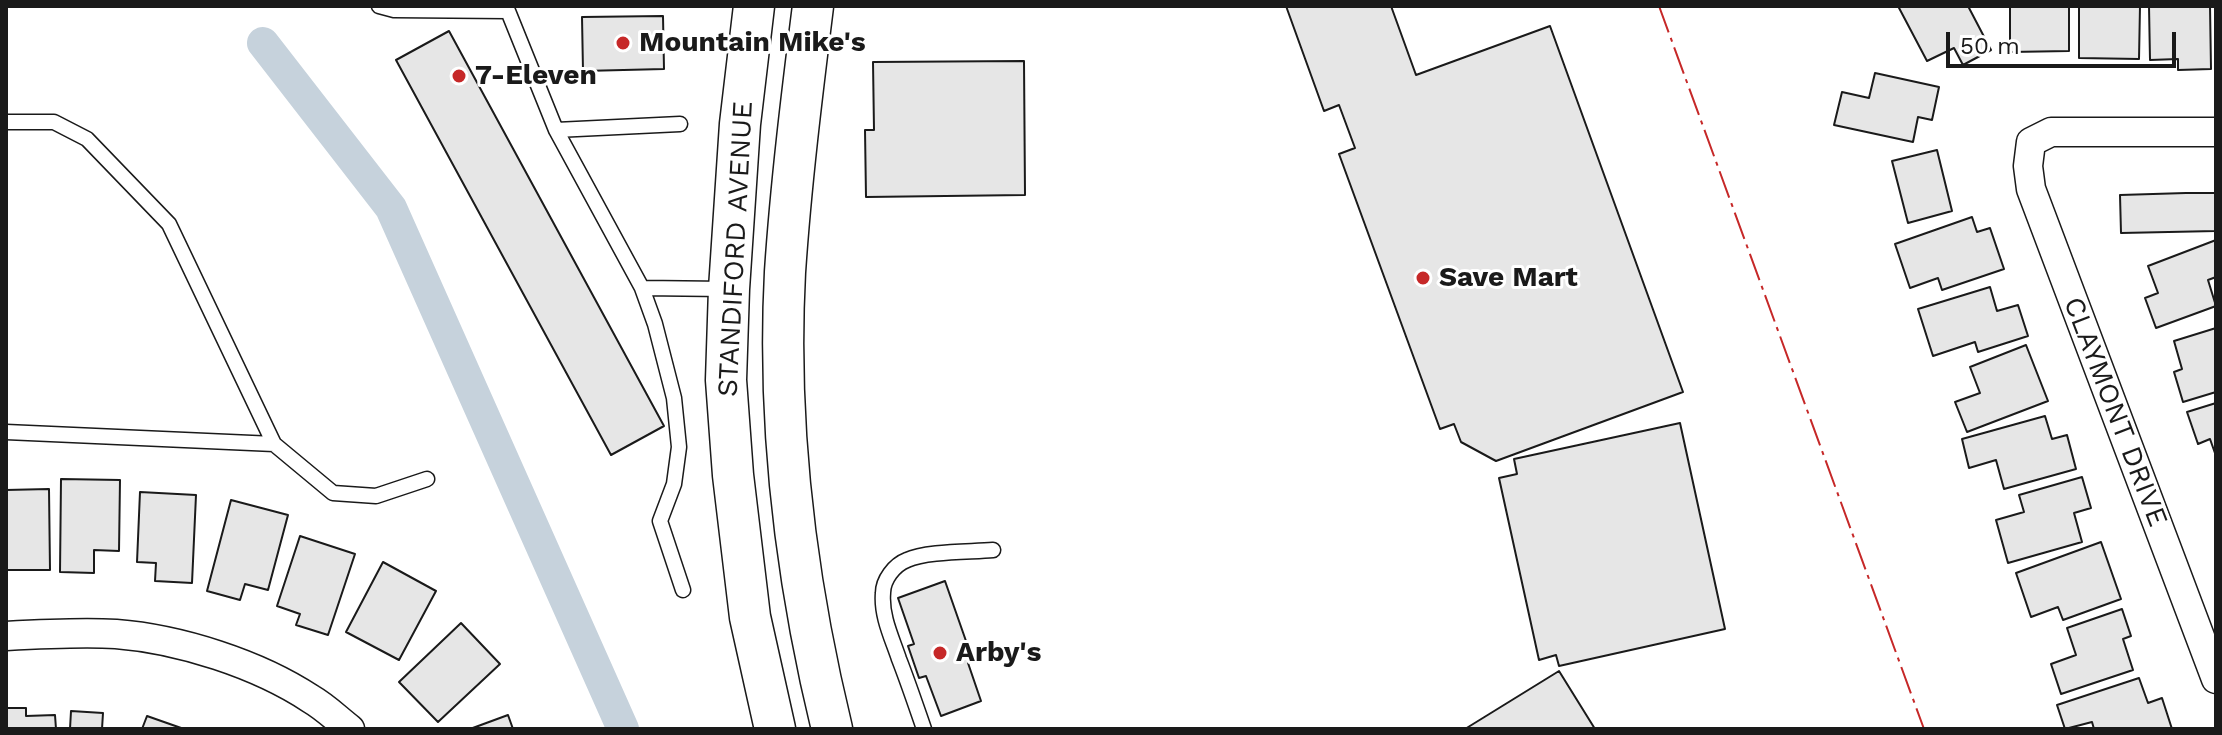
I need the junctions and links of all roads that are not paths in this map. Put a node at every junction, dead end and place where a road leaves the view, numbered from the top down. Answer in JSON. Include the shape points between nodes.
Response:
{"nodes":[{"id":1,"x":379,"y":6,"type":"edge"},
{"id":2,"x":754,"y":6,"type":"edge"},
{"id":3,"x":813,"y":6,"type":"edge"},
{"id":4,"x":6,"y":122,"type":"edge"},
{"id":5,"x":680,"y":124,"type":"dead end"},
{"id":6,"x":556,"y":130,"type":"junction"},
{"id":7,"x":2216,"y":132,"type":"edge"},
{"id":8,"x":642,"y":288,"type":"junction"},
{"id":9,"x":729,"y":289,"type":"junction"},
{"id":10,"x":6,"y":432,"type":"edge"},
{"id":11,"x":274,"y":444,"type":"junction"},
{"id":12,"x":427,"y":479,"type":"dead end"},
{"id":13,"x":993,"y":550,"type":"dead end"},
{"id":14,"x":683,"y":590,"type":"dead end"},
{"id":15,"x":6,"y":636,"type":"edge"},
{"id":16,"x":2216,"y":679,"type":"edge"},
{"id":17,"x":771,"y":711,"type":"edge"},
{"id":18,"x":350,"y":729,"type":"edge"},
{"id":19,"x":794,"y":729,"type":"edge"},
{"id":20,"x":832,"y":729,"type":"edge"},
{"id":21,"x":924,"y":729,"type":"edge"}],
"edges":[{"from":1,"to":6,"type":"lane","via":[[508,11]]},
{"from":2,"to":9,"type":"main road","name":"STANDIFORD AVENUE"},
{"from":3,"to":20,"type":"main road","name":"STANDIFORD AVENUE","via":[[794,155],[784,360],[799,556]]},
{"from":4,"to":11,"type":"lane","via":[[54,122],[87,139],[169,224]]},
{"from":5,"to":6,"type":"lane"},
{"from":6,"to":8,"type":"lane"},
{"from":7,"to":16,"type":"street","name":"CLAYMONT DRIVE","via":[[2051,132],[2031,142],[2028,166],[2031,189]]},
{"from":8,"to":9,"type":"lane"},
{"from":8,"to":14,"type":"lane","via":[[674,398],[679,447],[674,484],[660,521]]},
{"from":9,"to":17,"type":"main road","name":"STANDIFORD AVENUE","via":[[726,380],[733,475],[750,617]]},
{"from":10,"to":11,"type":"lane"},
{"from":11,"to":12,"type":"lane","via":[[333,493],[376,496]]},
{"from":13,"to":21,"type":"lane","via":[[906,560],[886,579],[883,605],[888,628]]},
{"from":15,"to":18,"type":"street","via":[[117,634],[171,643],[277,679]]},
{"from":17,"to":19,"type":"main road"}]}
